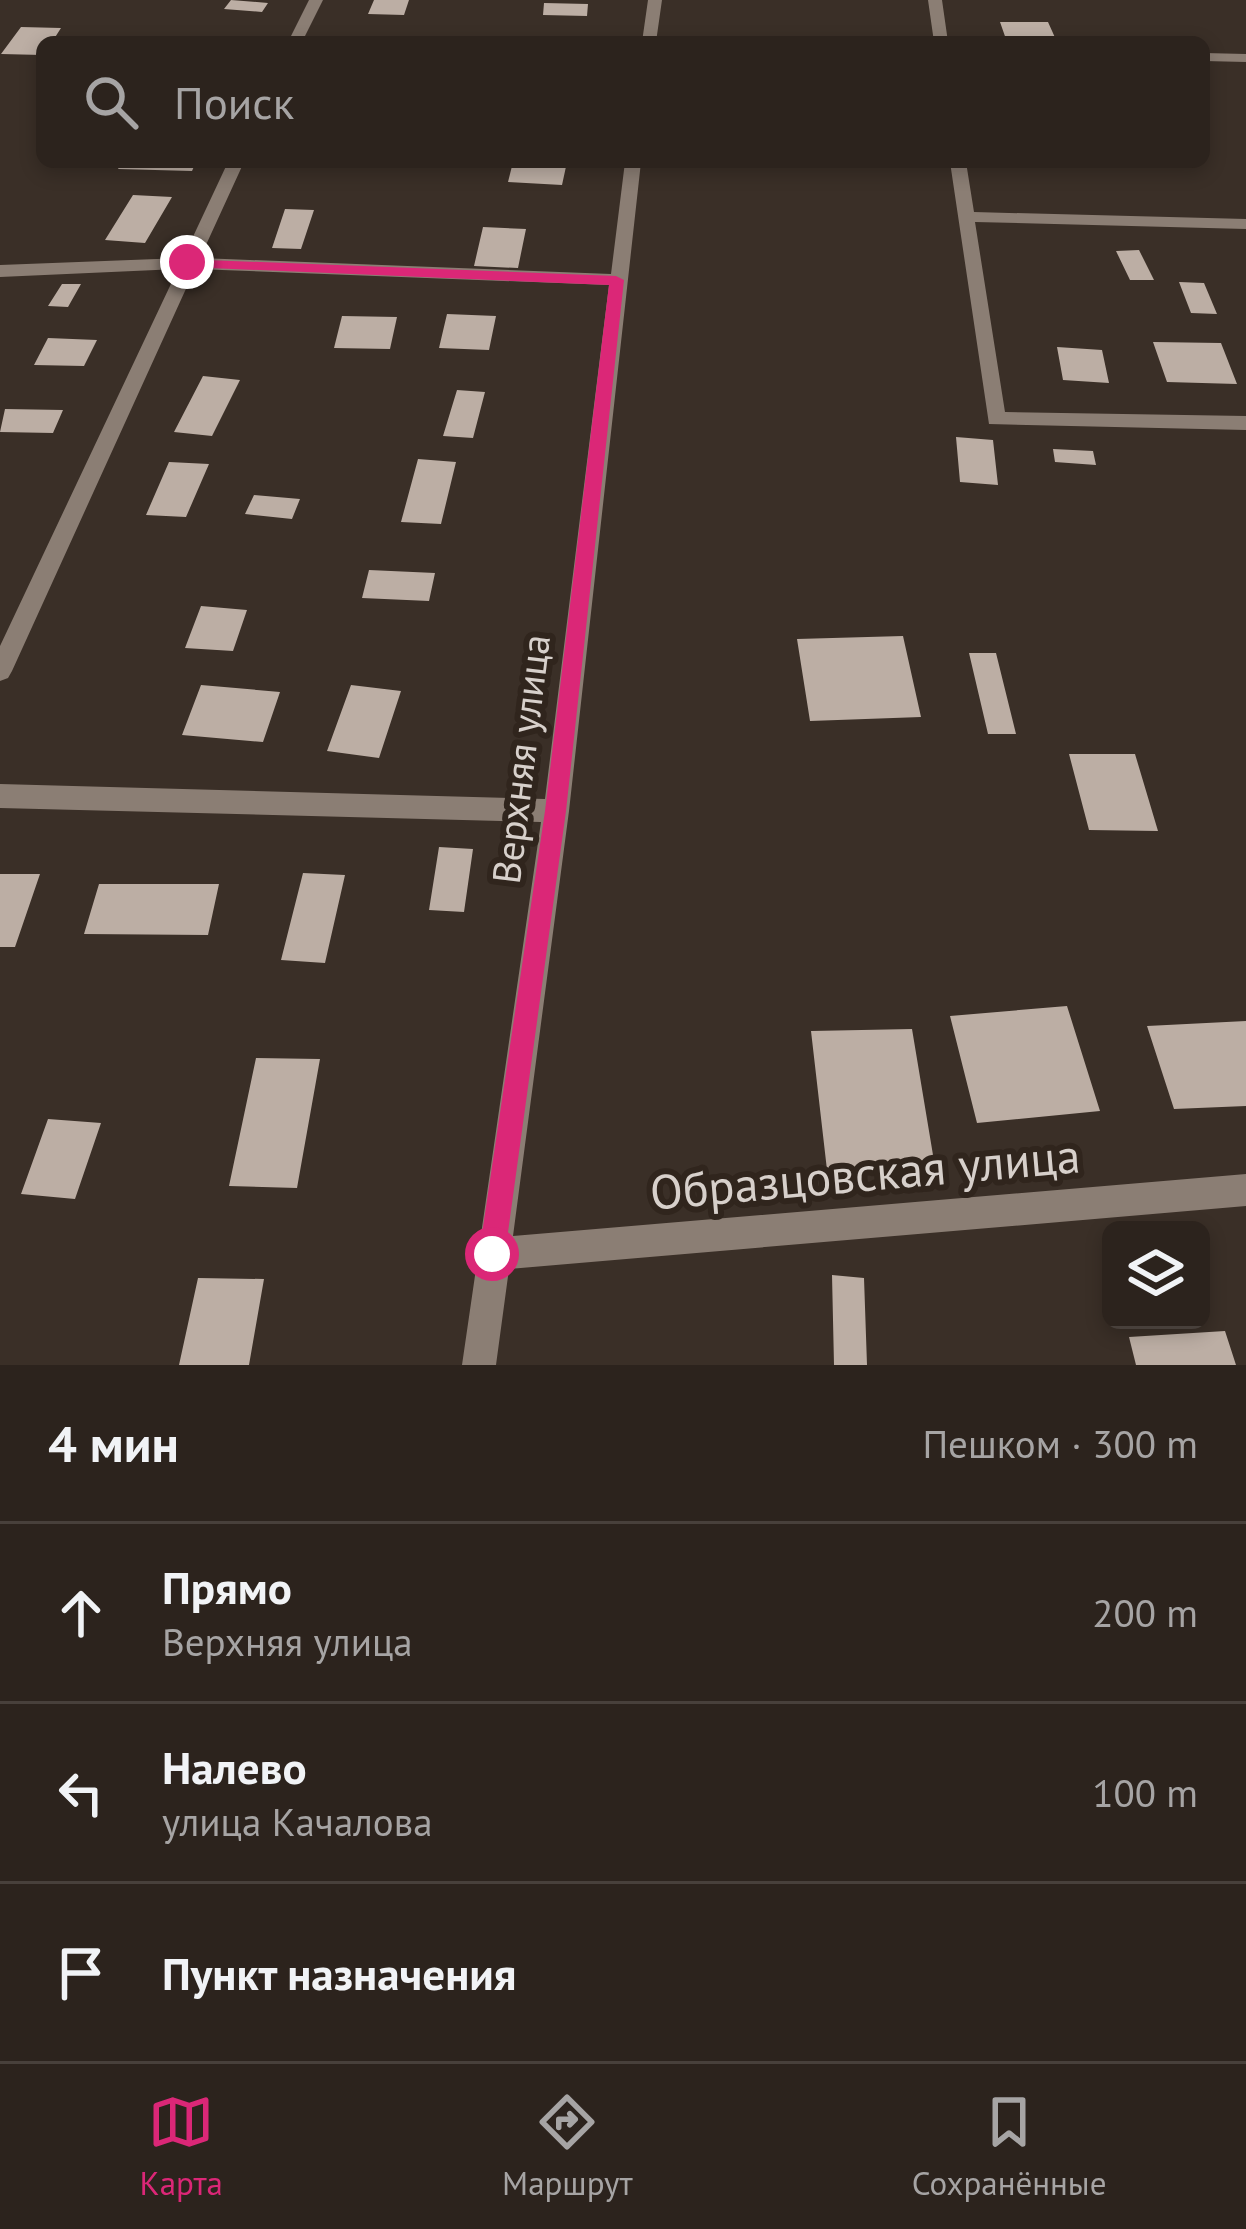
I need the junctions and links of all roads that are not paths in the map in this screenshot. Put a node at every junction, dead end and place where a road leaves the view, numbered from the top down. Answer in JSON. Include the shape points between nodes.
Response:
{"nodes":[{"id":1,"x":316,"y":0,"type":"edge"},
{"id":2,"x":655,"y":0,"type":"edge"},
{"id":3,"x":935,"y":0,"type":"edge"},
{"id":4,"x":298,"y":36,"type":"edge"},
{"id":5,"x":650,"y":36,"type":"edge"},
{"id":6,"x":940,"y":36,"type":"edge"},
{"id":7,"x":1210,"y":57,"type":"edge"},
{"id":8,"x":1246,"y":58,"type":"edge"},
{"id":9,"x":233,"y":168,"type":"edge"},
{"id":10,"x":632,"y":168,"type":"edge"},
{"id":11,"x":959,"y":168,"type":"edge"},
{"id":12,"x":966,"y":217,"type":"junction"},
{"id":13,"x":1246,"y":224,"type":"edge"},
{"id":14,"x":187,"y":262,"type":"junction"},
{"id":15,"x":0,"y":271,"type":"edge"},
{"id":16,"x":616,"y":280,"type":"junction"},
{"id":17,"x":1246,"y":423,"type":"edge"},
{"id":18,"x":0,"y":671,"type":"edge"},
{"id":19,"x":0,"y":796,"type":"edge"},
{"id":20,"x":556,"y":811,"type":"junction"},
{"id":21,"x":1246,"y":1190,"type":"edge"},
{"id":22,"x":492,"y":1254,"type":"junction"},
{"id":23,"x":479,"y":1365,"type":"edge"}],
"edges":[{"from":1,"to":4,"type":"street"},
{"from":2,"to":5,"type":"street"},
{"from":3,"to":6,"type":"street"},
{"from":7,"to":8,"type":"lane"},
{"from":9,"to":14,"type":"street"},
{"from":10,"to":16,"type":"street","name":"Верхняя улица"},
{"from":11,"to":12,"type":"street"},
{"from":12,"to":13,"type":"street"},
{"from":12,"to":17,"type":"street","via":[[996,419]]},
{"from":14,"to":15,"type":"street"},
{"from":14,"to":16,"type":"street"},
{"from":14,"to":18,"type":"street"},
{"from":16,"to":20,"type":"street","name":"Верхняя улица"},
{"from":19,"to":20,"type":"street"},
{"from":20,"to":22,"type":"street","name":"Верхняя улица"},
{"from":21,"to":22,"type":"street","name":"Образцовская улица"},
{"from":22,"to":23,"type":"street","name":"Верхняя улица"}]}
